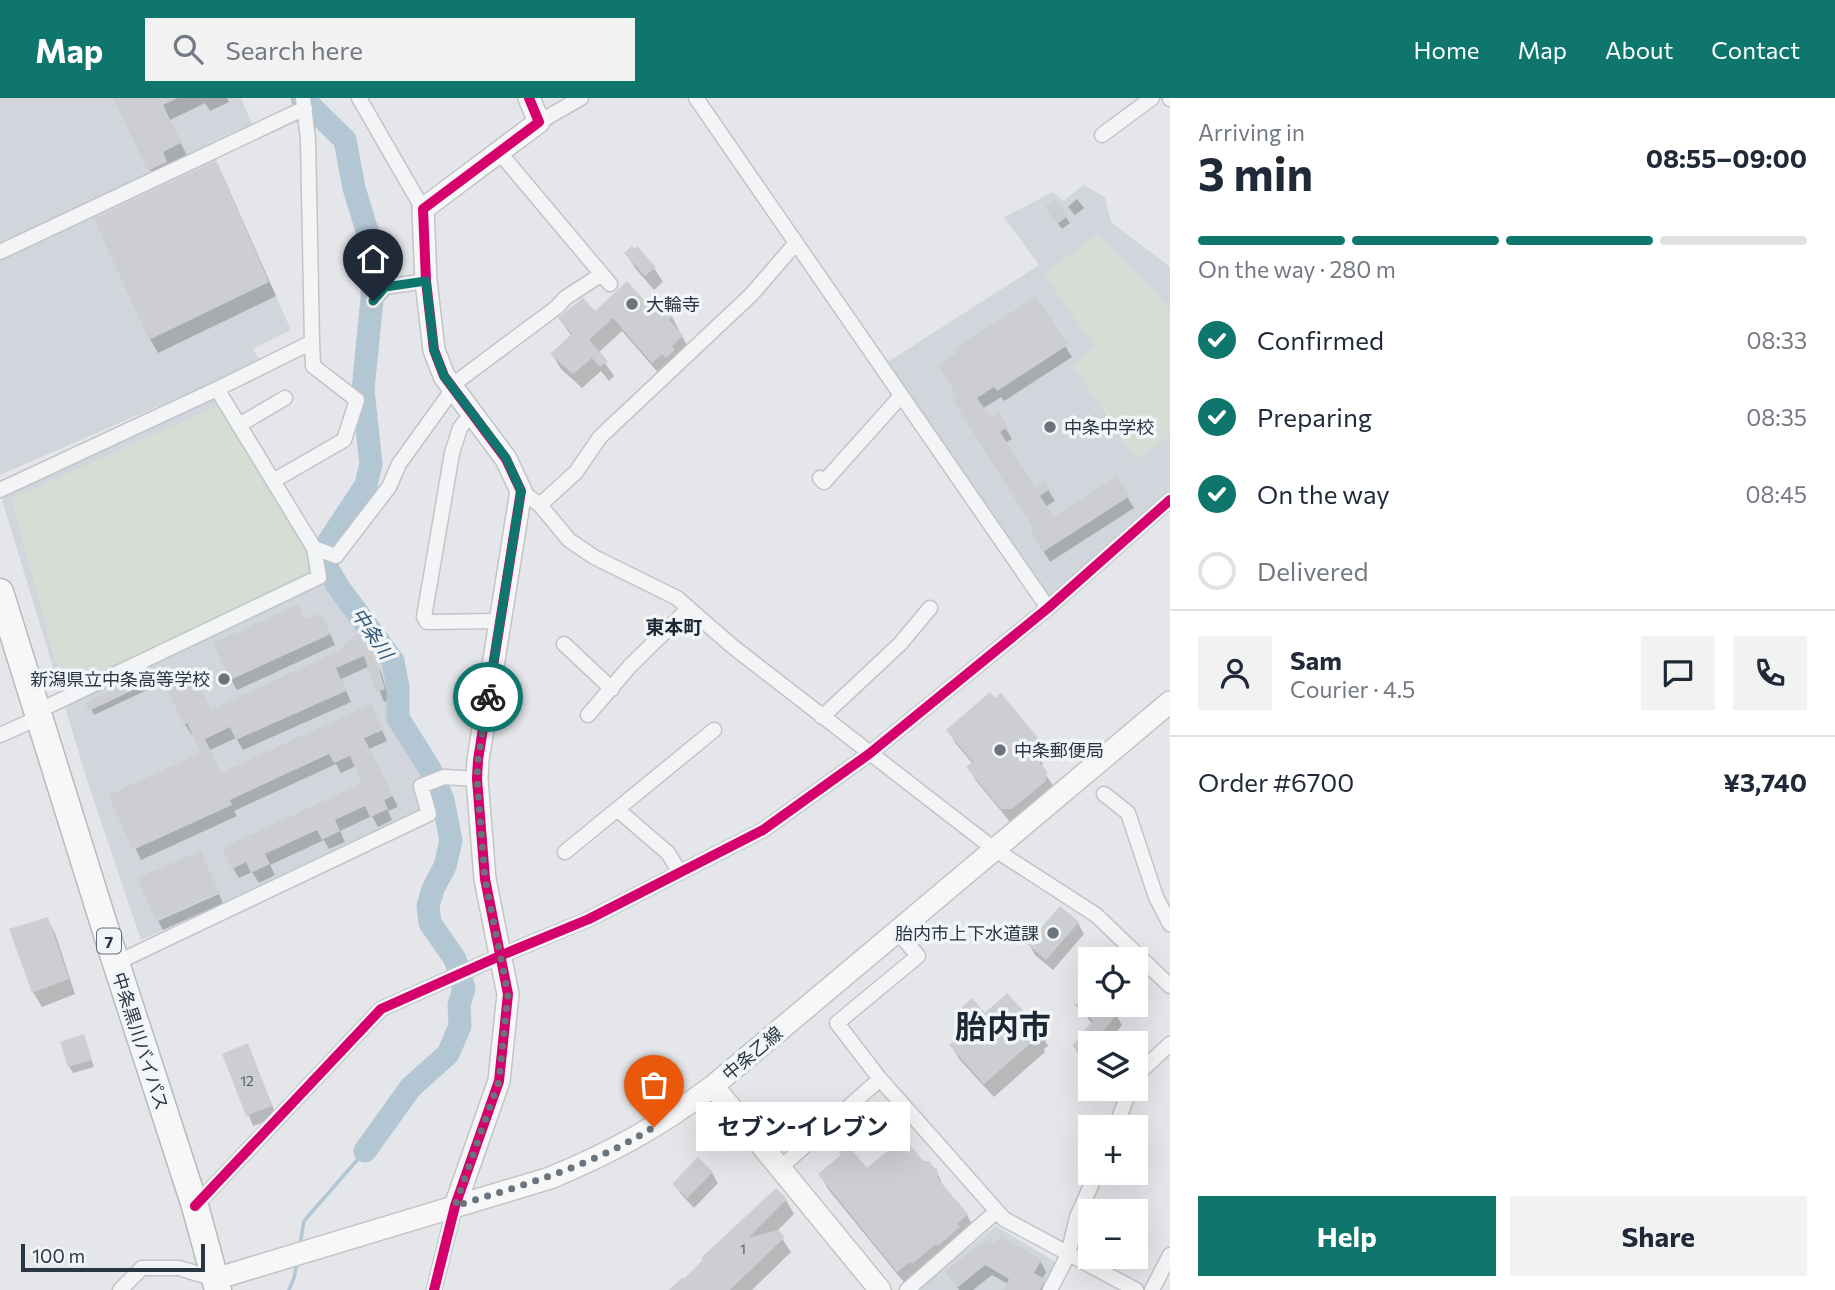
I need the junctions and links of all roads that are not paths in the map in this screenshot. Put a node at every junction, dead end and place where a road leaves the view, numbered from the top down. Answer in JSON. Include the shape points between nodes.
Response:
{"nodes":[{"id":1,"x":359,"y":98,"type":"edge"},
{"id":2,"x":529,"y":98,"type":"edge"},
{"id":3,"x":581,"y":98,"type":"edge"},
{"id":4,"x":696,"y":98,"type":"edge"},
{"id":5,"x":1152,"y":98,"type":"edge"},
{"id":6,"x":304,"y":103,"type":"edge"},
{"id":7,"x":539,"y":122,"type":"junction"},
{"id":8,"x":1102,"y":135,"type":"dead end"},
{"id":9,"x":499,"y":152,"type":"junction"},
{"id":10,"x":423,"y":209,"type":"junction"},
{"id":11,"x":796,"y":244,"type":"junction"},
{"id":12,"x":0,"y":252,"type":"edge"},
{"id":13,"x":426,"y":281,"type":"junction"},
{"id":14,"x":373,"y":301,"type":"dead end"},
{"id":15,"x":312,"y":342,"type":"junction"},
{"id":16,"x":452,"y":387,"type":"junction"},
{"id":17,"x":217,"y":389,"type":"junction"},
{"id":18,"x":901,"y":396,"type":"junction"},
{"id":19,"x":285,"y":398,"type":"dead end"},
{"id":20,"x":472,"y":414,"type":"junction"},
{"id":21,"x":239,"y":425,"type":"junction"},
{"id":22,"x":820,"y":478,"type":"dead end"},
{"id":23,"x":273,"y":481,"type":"junction"},
{"id":24,"x":0,"y":490,"type":"edge"},
{"id":25,"x":521,"y":491,"type":"junction"},
{"id":26,"x":1170,"y":500,"type":"edge"},
{"id":27,"x":541,"y":505,"type":"junction"},
{"id":28,"x":314,"y":548,"type":"junction"},
{"id":29,"x":0,"y":592,"type":"edge"},
{"id":30,"x":688,"y":608,"type":"junction"},
{"id":31,"x":930,"y":608,"type":"dead end"},
{"id":32,"x":1048,"y":608,"type":"junction"},
{"id":33,"x":500,"y":621,"type":"junction"},
{"id":34,"x":564,"y":644,"type":"dead end"},
{"id":35,"x":612,"y":689,"type":"junction"},
{"id":36,"x":1170,"y":702,"type":"edge"},
{"id":37,"x":37,"y":715,"type":"junction"},
{"id":38,"x":588,"y":715,"type":"dead end"},
{"id":39,"x":822,"y":717,"type":"junction"},
{"id":40,"x":714,"y":730,"type":"dead end"},
{"id":41,"x":0,"y":735,"type":"edge"},
{"id":42,"x":869,"y":754,"type":"junction"},
{"id":43,"x":477,"y":779,"type":"junction"},
{"id":44,"x":1104,"y":794,"type":"dead end"},
{"id":45,"x":618,"y":810,"type":"junction"},
{"id":46,"x":994,"y":849,"type":"junction"},
{"id":47,"x":565,"y":852,"type":"dead end"},
{"id":48,"x":680,"y":873,"type":"junction"},
{"id":49,"x":1170,"y":924,"type":"edge"},
{"id":50,"x":897,"y":931,"type":"junction"},
{"id":51,"x":502,"y":955,"type":"junction"},
{"id":52,"x":116,"y":963,"type":"junction"},
{"id":53,"x":1170,"y":986,"type":"edge"},
{"id":54,"x":1170,"y":1044,"type":"edge"},
{"id":55,"x":1148,"y":1065,"type":"edge"},
{"id":56,"x":880,"y":1079,"type":"junction"},
{"id":57,"x":713,"y":1086,"type":"junction"},
{"id":58,"x":780,"y":1168,"type":"junction"},
{"id":59,"x":1091,"y":1185,"type":"edge"},
{"id":60,"x":195,"y":1206,"type":"junction"},
{"id":61,"x":455,"y":1206,"type":"junction"},
{"id":62,"x":997,"y":1211,"type":"junction"},
{"id":63,"x":1068,"y":1255,"type":"junction"},
{"id":64,"x":1170,"y":1255,"type":"edge"},
{"id":65,"x":217,"y":1284,"type":"edge"},
{"id":66,"x":120,"y":1290,"type":"edge"},
{"id":67,"x":435,"y":1290,"type":"edge"},
{"id":68,"x":880,"y":1290,"type":"edge"},
{"id":69,"x":907,"y":1290,"type":"edge"},
{"id":70,"x":1050,"y":1290,"type":"edge"},
{"id":71,"x":1136,"y":1290,"type":"edge"},
{"id":72,"x":1152,"y":1290,"type":"edge"}],
"edges":[{"from":1,"to":10,"type":"street"},
{"from":2,"to":7,"type":"street"},
{"from":3,"to":7,"type":"street"},
{"from":4,"to":11,"type":"street"},
{"from":5,"to":8,"type":"street"},
{"from":6,"to":12,"type":"street"},
{"from":6,"to":15,"type":"street"},
{"from":7,"to":9,"type":"street"},
{"from":9,"to":10,"type":"street"},
{"from":9,"to":16,"type":"street","via":[[606,279],[565,298]]},
{"from":10,"to":13,"type":"street"},
{"from":11,"to":18,"type":"street"},
{"from":11,"to":27,"type":"street","via":[[752,294],[600,437],[576,472]]},
{"from":13,"to":14,"type":"street","via":[[385,287]]},
{"from":13,"to":16,"type":"street","via":[[434,350]]},
{"from":15,"to":17,"type":"street"},
{"from":15,"to":23,"type":"street","via":[[313,366],[357,400],[345,440]]},
{"from":16,"to":20,"type":"street"},
{"from":16,"to":28,"type":"street","via":[[388,487],[336,556]]},
{"from":17,"to":21,"type":"street"},
{"from":17,"to":24,"type":"street"},
{"from":18,"to":22,"type":"street","via":[[824,482]]},
{"from":18,"to":32,"type":"street"},
{"from":19,"to":21,"type":"street"},
{"from":20,"to":25,"type":"street","via":[[506,458]]},
{"from":20,"to":33,"type":"street","via":[[460,428],[452,453],[424,617],[427,622]]},
{"from":21,"to":23,"type":"street"},
{"from":23,"to":28,"type":"street"},
{"from":25,"to":27,"type":"street"},
{"from":25,"to":33,"type":"street"},
{"from":26,"to":32,"type":"street"},
{"from":27,"to":30,"type":"street","via":[[569,540]]},
{"from":28,"to":37,"type":"street","via":[[319,577]]},
{"from":29,"to":37,"type":"highway","name":"中条黒川バイパス","number":"7"},
{"from":30,"to":35,"type":"street"},
{"from":30,"to":39,"type":"street"},
{"from":31,"to":39,"type":"street","via":[[900,644]]},
{"from":32,"to":42,"type":"street"},
{"from":33,"to":43,"type":"street"},
{"from":34,"to":35,"type":"street"},
{"from":35,"to":38,"type":"street"},
{"from":36,"to":46,"type":"street","name":"中条乙線"},
{"from":37,"to":41,"type":"street"},
{"from":37,"to":52,"type":"highway","name":"中条黒川バイパス","number":"7"},
{"from":39,"to":42,"type":"street"},
{"from":40,"to":45,"type":"street"},
{"from":42,"to":46,"type":"street"},
{"from":42,"to":48,"type":"street","via":[[763,830]]},
{"from":43,"to":51,"type":"street","via":[[485,879]]},
{"from":43,"to":52,"type":"street","via":[[444,777],[421,786],[429,814]]},
{"from":44,"to":49,"type":"street","via":[[1128,813],[1156,897]]},
{"from":45,"to":47,"type":"street"},
{"from":45,"to":48,"type":"street","via":[[668,853]]},
{"from":46,"to":50,"type":"street","name":"中条乙線"},
{"from":46,"to":53,"type":"street","via":[[1096,915]]},
{"from":48,"to":51,"type":"street","via":[[589,919]]},
{"from":50,"to":56,"type":"street","via":[[918,956],[836,1023]]},
{"from":50,"to":57,"type":"street","name":"中条乙線"},
{"from":51,"to":60,"type":"street","via":[[382,1009]]},
{"from":51,"to":61,"type":"street","via":[[508,994],[499,1081]]},
{"from":52,"to":60,"type":"highway","name":"中条黒川バイパス","number":"7"},
{"from":54,"to":55,"type":"street"},
{"from":56,"to":58,"type":"street"},
{"from":56,"to":62,"type":"street"},
{"from":57,"to":58,"type":"street"},
{"from":57,"to":61,"type":"street","name":"中条乙線","via":[[654,1127],[594,1160]]},
{"from":58,"to":68,"type":"street"},
{"from":59,"to":63,"type":"street"},
{"from":60,"to":65,"type":"highway","name":"中条黒川バイパス","number":"7"},
{"from":61,"to":65,"type":"street","name":"中条乙線"},
{"from":61,"to":67,"type":"street"},
{"from":62,"to":63,"type":"street","via":[[1003,1219]]},
{"from":62,"to":69,"type":"street"},
{"from":63,"to":70,"type":"street"},
{"from":63,"to":71,"type":"street"},
{"from":64,"to":72,"type":"street"},
{"from":65,"to":66,"type":"street","via":[[179,1268],[142,1268]]}]}
